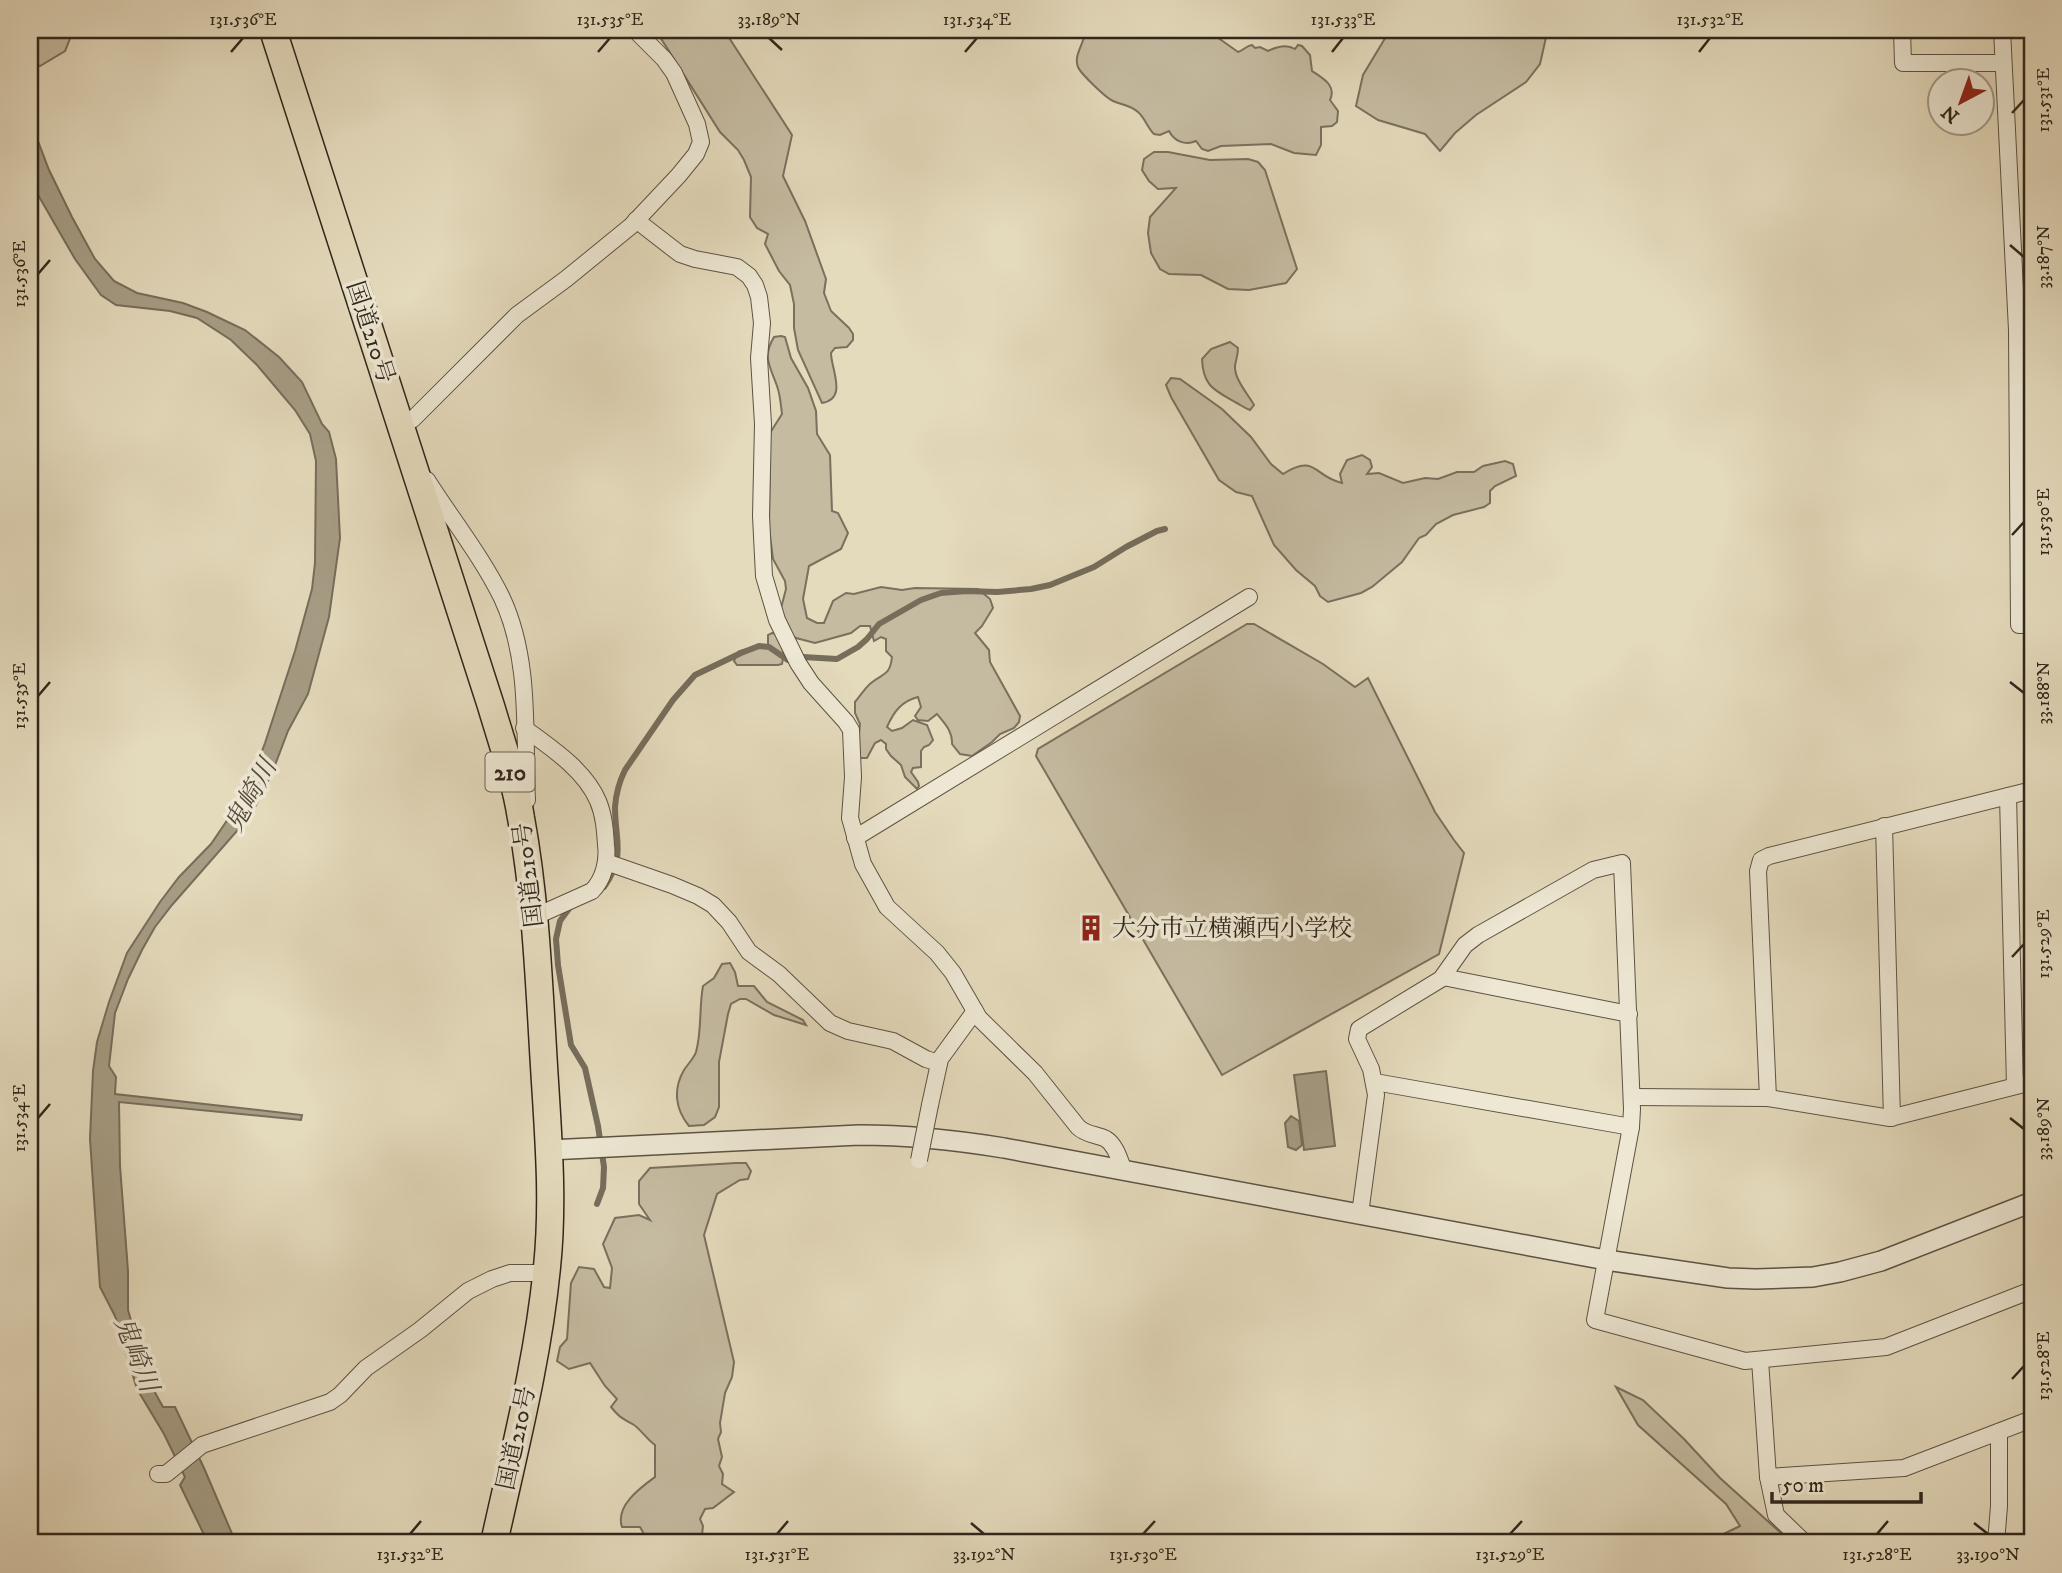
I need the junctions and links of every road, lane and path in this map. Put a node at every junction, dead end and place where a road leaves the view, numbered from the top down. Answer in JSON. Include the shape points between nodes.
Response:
{"nodes":[{"id":1,"x":273,"y":30,"type":"edge"},
{"id":2,"x":635,"y":30,"type":"edge"},
{"id":3,"x":1902,"y":30,"type":"edge"},
{"id":4,"x":2003,"y":30,"type":"edge"},
{"id":5,"x":2003,"y":63,"type":"junction"},
{"id":6,"x":636,"y":220,"type":"junction"},
{"id":7,"x":401,"y":426,"type":"junction"},
{"id":8,"x":410,"y":455,"type":"junction"},
{"id":9,"x":1249,"y":597,"type":"dead end"},
{"id":10,"x":2032,"y":625,"type":"edge"},
{"id":11,"x":524,"y":728,"type":"junction"},
{"id":12,"x":2032,"y":790,"type":"edge"},
{"id":13,"x":2008,"y":796,"type":"junction"},
{"id":14,"x":1884,"y":827,"type":"junction"},
{"id":15,"x":855,"y":838,"type":"junction"},
{"id":16,"x":607,"y":862,"type":"junction"},
{"id":17,"x":530,"y":876,"type":"junction"},
{"id":18,"x":534,"y":917,"type":"junction"},
{"id":19,"x":1443,"y":977,"type":"junction"},
{"id":20,"x":975,"y":1011,"type":"junction"},
{"id":21,"x":1629,"y":1014,"type":"junction"},
{"id":22,"x":939,"y":1063,"type":"junction"},
{"id":23,"x":1375,"y":1082,"type":"junction"},
{"id":24,"x":2032,"y":1082,"type":"edge"},
{"id":25,"x":2015,"y":1086,"type":"junction"},
{"id":26,"x":1632,"y":1097,"type":"junction"},
{"id":27,"x":1768,"y":1098,"type":"junction"},
{"id":28,"x":1892,"y":1118,"type":"junction"},
{"id":29,"x":1630,"y":1127,"type":"junction"},
{"id":30,"x":549,"y":1150,"type":"junction"},
{"id":31,"x":919,"y":1160,"type":"dead end"},
{"id":32,"x":1124,"y":1171,"type":"junction"},
{"id":33,"x":2032,"y":1202,"type":"edge"},
{"id":34,"x":1360,"y":1214,"type":"junction"},
{"id":35,"x":1606,"y":1260,"type":"junction"},
{"id":36,"x":547,"y":1273,"type":"junction"},
{"id":37,"x":2032,"y":1290,"type":"edge"},
{"id":38,"x":1760,"y":1360,"type":"junction"},
{"id":39,"x":2032,"y":1419,"type":"edge"},
{"id":40,"x":1999,"y":1432,"type":"junction"},
{"id":41,"x":162,"y":1474,"type":"dead end"},
{"id":42,"x":1768,"y":1477,"type":"junction"},
{"id":43,"x":494,"y":1543,"type":"edge"},
{"id":44,"x":1804,"y":1543,"type":"edge"},
{"id":45,"x":1996,"y":1543,"type":"edge"}],
"edges":[{"from":1,"to":7,"type":"highway","name":"国道210号","number":"210"},
{"from":2,"to":6,"type":"street","via":[[674,72],[701,142],[685,168]]},
{"from":3,"to":5,"type":"street","via":[[1903,63]]},
{"from":4,"to":5,"type":"street"},
{"from":5,"to":10,"type":"street","via":[[2017,331],[2019,625]]},
{"from":6,"to":7,"type":"street","via":[[517,315]]},
{"from":6,"to":15,"type":"street","via":[[680,254],[737,267],[757,290],[762,323],[764,576],[777,620],[803,673],[851,730],[850,818]]},
{"from":7,"to":8,"type":"highway","name":"国道210号","number":"210"},
{"from":8,"to":11,"type":"street","via":[[502,599],[520,656]]},
{"from":8,"to":17,"type":"highway","name":"国道210号","number":"210","via":[[504,748]]},
{"from":9,"to":15,"type":"street"},
{"from":11,"to":16,"type":"street","via":[[559,755],[593,791],[603,816]]},
{"from":11,"to":17,"type":"street"},
{"from":12,"to":13,"type":"street"},
{"from":13,"to":14,"type":"street"},
{"from":13,"to":25,"type":"street"},
{"from":14,"to":27,"type":"street","via":[[1764,857],[1759,863]]},
{"from":14,"to":28,"type":"street"},
{"from":15,"to":20,"type":"street","via":[[887,907],[937,953]]},
{"from":16,"to":18,"type":"street","via":[[592,891]]},
{"from":16,"to":22,"type":"street","via":[[713,905],[755,958],[779,974],[830,1023],[893,1041]]},
{"from":17,"to":18,"type":"highway","name":"国道210号","number":"210"},
{"from":18,"to":30,"type":"highway","name":"国道210号","number":"210"},
{"from":19,"to":21,"type":"street"},
{"from":19,"to":21,"type":"street","via":[[1465,945],[1478,935],[1593,870],[1622,863]]},
{"from":19,"to":23,"type":"street","via":[[1359,1029],[1357,1040]]},
{"from":20,"to":22,"type":"street"},
{"from":20,"to":32,"type":"street","via":[[1084,1133],[1113,1145]]},
{"from":21,"to":26,"type":"street"},
{"from":22,"to":31,"type":"street","bridge":true},
{"from":23,"to":29,"type":"street"},
{"from":23,"to":34,"type":"street"},
{"from":24,"to":25,"type":"street"},
{"from":25,"to":28,"type":"street"},
{"from":26,"to":27,"type":"street"},
{"from":26,"to":29,"type":"street"},
{"from":27,"to":28,"type":"street"},
{"from":29,"to":35,"type":"street"},
{"from":30,"to":32,"type":"street","via":[[894,1135],[1004,1148]]},
{"from":30,"to":36,"type":"highway","name":"国道210号","number":"210"},
{"from":32,"to":34,"type":"street"},
{"from":33,"to":35,"type":"street","via":[[1881,1261],[1813,1277],[1728,1278]]},
{"from":34,"to":35,"type":"street"},
{"from":35,"to":38,"type":"street","via":[[1595,1321],[1745,1361]]},
{"from":36,"to":41,"type":"street","via":[[510,1273],[480,1284],[366,1368],[330,1402],[197,1447]]},
{"from":36,"to":43,"type":"highway","name":"国道210号","number":"210"},
{"from":37,"to":38,"type":"street","via":[[1886,1347]]},
{"from":38,"to":42,"type":"street"},
{"from":39,"to":40,"type":"street"},
{"from":40,"to":42,"type":"street","via":[[1904,1468]]},
{"from":40,"to":45,"type":"street"},
{"from":42,"to":44,"type":"street","via":[[1776,1515]]}]}
